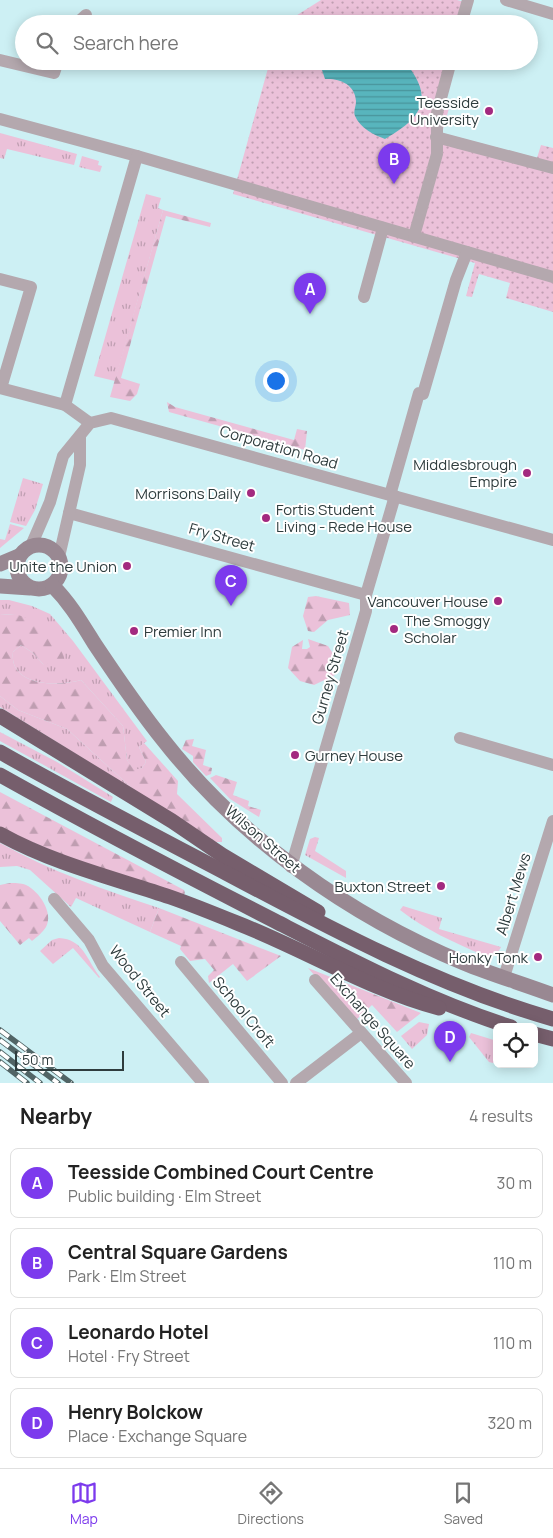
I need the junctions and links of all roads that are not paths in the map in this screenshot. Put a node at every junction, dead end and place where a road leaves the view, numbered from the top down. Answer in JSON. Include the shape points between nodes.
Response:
{"nodes":[{"id":1,"x":468,"y":0,"type":"edge"},
{"id":2,"x":506,"y":0,"type":"edge"},
{"id":3,"x":553,"y":14,"type":"edge"},
{"id":4,"x":464,"y":15,"type":"edge"},
{"id":5,"x":0,"y":60,"type":"edge"},
{"id":6,"x":15,"y":64,"type":"edge"},
{"id":7,"x":42,"y":70,"type":"edge"},
{"id":8,"x":55,"y":70,"type":"edge"},
{"id":9,"x":449,"y":70,"type":"edge"},
{"id":10,"x":0,"y":119,"type":"edge"},
{"id":11,"x":436,"y":136,"type":"junction"},
{"id":12,"x":136,"y":156,"type":"junction"},
{"id":13,"x":553,"y":168,"type":"edge"},
{"id":14,"x":383,"y":228,"type":"junction"},
{"id":15,"x":414,"y":236,"type":"junction"},
{"id":16,"x":467,"y":252,"type":"junction"},
{"id":17,"x":553,"y":277,"type":"edge"},
{"id":18,"x":0,"y":279,"type":"edge"},
{"id":19,"x":364,"y":297,"type":"dead end"},
{"id":20,"x":1,"y":388,"type":"edge"},
{"id":21,"x":65,"y":406,"type":"junction"},
{"id":22,"x":90,"y":423,"type":"junction"},
{"id":23,"x":80,"y":436,"type":"junction"},
{"id":24,"x":393,"y":495,"type":"junction"},
{"id":25,"x":69,"y":513,"type":"junction"},
{"id":26,"x":553,"y":540,"type":"edge"},
{"id":27,"x":25,"y":551,"type":"junction"},
{"id":28,"x":59,"y":557,"type":"junction"},
{"id":29,"x":0,"y":564,"type":"edge"},
{"id":30,"x":52,"y":585,"type":"junction"},
{"id":31,"x":0,"y":586,"type":"edge"},
{"id":32,"x":30,"y":588,"type":"junction"},
{"id":33,"x":366,"y":595,"type":"junction"},
{"id":34,"x":0,"y":716,"type":"edge"},
{"id":35,"x":460,"y":738,"type":"dead end"},
{"id":36,"x":0,"y":752,"type":"edge"},
{"id":37,"x":553,"y":765,"type":"edge"},
{"id":38,"x":0,"y":775,"type":"edge"},
{"id":39,"x":553,"y":821,"type":"edge"},
{"id":40,"x":0,"y":834,"type":"edge"},
{"id":41,"x":291,"y":867,"type":"junction"},
{"id":42,"x":54,"y":899,"type":"dead end"},
{"id":43,"x":389,"y":956,"type":"junction"},
{"id":44,"x":181,"y":962,"type":"dead end"},
{"id":45,"x":504,"y":977,"type":"junction"},
{"id":46,"x":315,"y":980,"type":"dead end"},
{"id":47,"x":553,"y":995,"type":"edge"},
{"id":48,"x":553,"y":1018,"type":"edge"},
{"id":49,"x":498,"y":1023,"type":"edge"},
{"id":50,"x":501,"y":1023,"type":"edge"},
{"id":51,"x":361,"y":1033,"type":"junction"},
{"id":52,"x":538,"y":1035,"type":"edge"},
{"id":53,"x":553,"y":1039,"type":"edge"},
{"id":54,"x":203,"y":1083,"type":"edge"},
{"id":55,"x":282,"y":1083,"type":"edge"},
{"id":56,"x":296,"y":1083,"type":"edge"},
{"id":57,"x":406,"y":1083,"type":"edge"}],
"edges":[{"from":1,"to":4,"type":"street"},
{"from":2,"to":3,"type":"street"},
{"from":5,"to":6,"type":"street"},
{"from":7,"to":8,"type":"street","via":[[54,73]]},
{"from":9,"to":11,"type":"street","via":[[437,113]]},
{"from":10,"to":12,"type":"street"},
{"from":11,"to":13,"type":"street"},
{"from":11,"to":15,"type":"street","via":[[436,154]]},
{"from":12,"to":14,"type":"street"},
{"from":12,"to":21,"type":"street"},
{"from":14,"to":15,"type":"street"},
{"from":14,"to":19,"type":"street"},
{"from":15,"to":16,"type":"street"},
{"from":16,"to":17,"type":"street"},
{"from":16,"to":24,"type":"street","name":"Gurney Street","via":[[423,394],[419,393]]},
{"from":18,"to":20,"type":"street","via":[[31,288]]},
{"from":20,"to":21,"type":"street"},
{"from":21,"to":22,"type":"street"},
{"from":22,"to":23,"type":"street"},
{"from":22,"to":24,"type":"street","name":"Corporation Road","via":[[110,418]]},
{"from":23,"to":25,"type":"street","via":[[80,465]]},
{"from":23,"to":27,"type":"street","via":[[63,456],[50,502]]},
{"from":24,"to":26,"type":"street","name":"Corporation Road"},
{"from":24,"to":33,"type":"street","name":"Gurney Street"},
{"from":25,"to":28,"type":"street"},
{"from":25,"to":33,"type":"street","name":"Fry Street"},
{"from":27,"to":28,"type":"street","via":[[37,545],[50,548]]},
{"from":27,"to":29,"type":"street"},
{"from":27,"to":32,"type":"street","via":[[16,571]]},
{"from":28,"to":30,"type":"street","via":[[61,572]]},
{"from":30,"to":32,"type":"street","via":[[46,589]]},
{"from":30,"to":41,"type":"street","name":"Wilson Street","via":[[68,601],[164,742],[222,804]]},
{"from":31,"to":32,"type":"street"},
{"from":33,"to":41,"type":"street","name":"Gurney Street","via":[[366,611]]},
{"from":34,"to":43,"type":"highway","via":[[172,821],[222,856]]},
{"from":35,"to":37,"type":"street"},
{"from":36,"to":43,"type":"highway","via":[[291,908]]},
{"from":38,"to":50,"type":"highway","via":[[347,958],[428,995]]},
{"from":39,"to":45,"type":"street","name":"Albert Mews"},
{"from":40,"to":49,"type":"highway","via":[[80,868],[173,898],[247,927],[402,997]]},
{"from":41,"to":45,"type":"street","name":"Wilson Street","via":[[384,924],[464,963]]},
{"from":42,"to":54,"type":"street","name":"Wood Street","via":[[89,940],[104,966]]},
{"from":43,"to":48,"type":"highway","via":[[468,989]]},
{"from":44,"to":55,"type":"street","name":"School Croft"},
{"from":45,"to":47,"type":"street","name":"Wilson Street"},
{"from":46,"to":51,"type":"street","name":"Exchange Square"},
{"from":51,"to":56,"type":"street"},
{"from":51,"to":57,"type":"street","name":"Exchange Square"},
{"from":52,"to":53,"type":"highway"}]}
